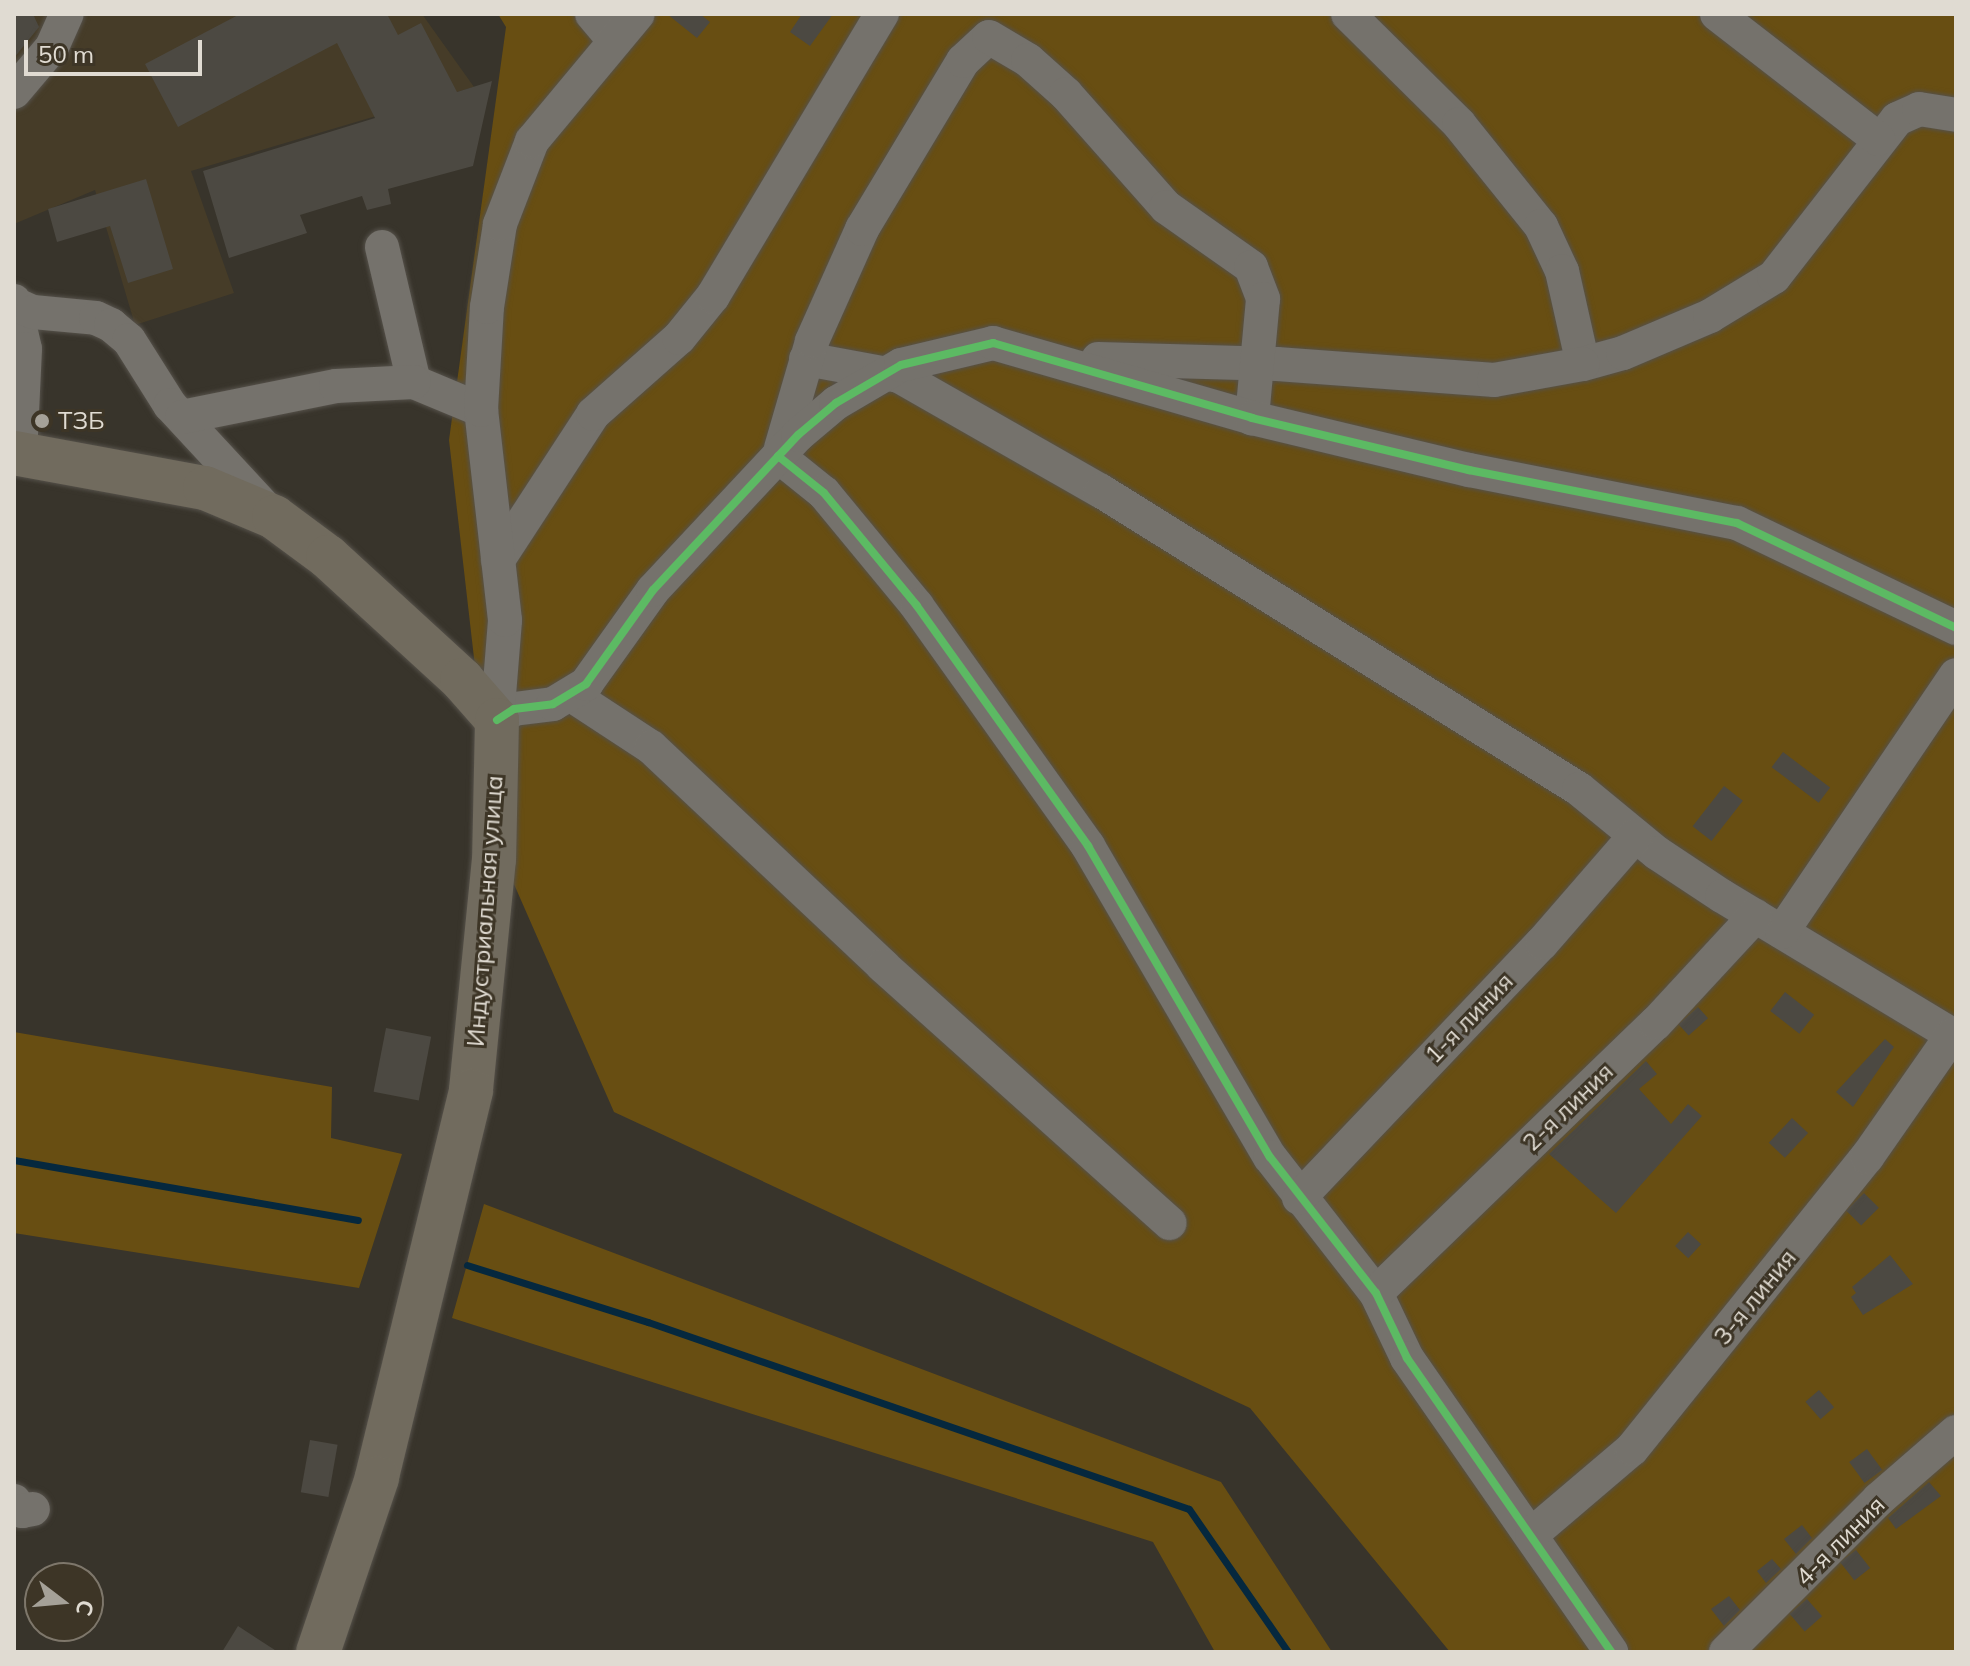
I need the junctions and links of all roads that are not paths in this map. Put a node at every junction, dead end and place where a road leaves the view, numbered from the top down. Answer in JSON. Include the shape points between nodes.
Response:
{"nodes":[{"id":1,"x":67,"y":14,"type":"edge"},
{"id":2,"x":592,"y":14,"type":"edge"},
{"id":3,"x":638,"y":14,"type":"edge"},
{"id":4,"x":882,"y":14,"type":"edge"},
{"id":5,"x":1348,"y":14,"type":"edge"},
{"id":6,"x":1717,"y":14,"type":"edge"},
{"id":7,"x":615,"y":41,"type":"junction"},
{"id":8,"x":14,"y":92,"type":"edge"},
{"id":9,"x":1956,"y":115,"type":"edge"},
{"id":10,"x":1878,"y":139,"type":"junction"},
{"id":11,"x":382,"y":247,"type":"dead end"},
{"id":12,"x":15,"y":303,"type":"edge"},
{"id":13,"x":1032,"y":351,"type":"junction"},
{"id":14,"x":806,"y":359,"type":"junction"},
{"id":15,"x":1259,"y":364,"type":"junction"},
{"id":16,"x":1583,"y":364,"type":"junction"},
{"id":17,"x":886,"y":372,"type":"junction"},
{"id":18,"x":414,"y":382,"type":"junction"},
{"id":19,"x":481,"y":410,"type":"junction"},
{"id":20,"x":182,"y":417,"type":"junction"},
{"id":21,"x":1252,"y":418,"type":"junction"},
{"id":22,"x":17,"y":454,"type":"edge"},
{"id":23,"x":778,"y":456,"type":"junction"},
{"id":24,"x":274,"y":517,"type":"junction"},
{"id":25,"x":498,"y":560,"type":"junction"},
{"id":26,"x":1956,"y":628,"type":"edge"},
{"id":27,"x":1956,"y":675,"type":"edge"},
{"id":28,"x":573,"y":696,"type":"junction"},
{"id":29,"x":497,"y":720,"type":"junction"},
{"id":30,"x":1635,"y":836,"type":"junction"},
{"id":31,"x":1769,"y":924,"type":"junction"},
{"id":32,"x":1954,"y":1036,"type":"edge"},
{"id":33,"x":1299,"y":1198,"type":"junction"},
{"id":34,"x":1169,"y":1223,"type":"dead end"},
{"id":35,"x":1376,"y":1293,"type":"junction"},
{"id":36,"x":1956,"y":1432,"type":"edge"},
{"id":37,"x":1532,"y":1534,"type":"junction"},
{"id":38,"x":318,"y":1652,"type":"edge"},
{"id":39,"x":1611,"y":1652,"type":"edge"},
{"id":40,"x":1726,"y":1652,"type":"edge"}],
"edges":[{"from":1,"to":8,"type":"street","via":[[52,47]]},
{"from":2,"to":7,"type":"street"},
{"from":3,"to":7,"type":"street"},
{"from":4,"to":25,"type":"street","via":[[713,296],[679,338],[593,414]]},
{"from":5,"to":16,"type":"street","via":[[1459,124],[1517,191],[1562,271]]},
{"from":6,"to":10,"type":"street"},
{"from":7,"to":19,"type":"street","via":[[532,141],[510,187],[490,280]]},
{"from":9,"to":10,"type":"street","via":[[1919,109],[1897,119]]},
{"from":10,"to":16,"type":"street","via":[[1810,236],[1774,277],[1710,316]]},
{"from":11,"to":18,"type":"street"},
{"from":12,"to":20,"type":"street","via":[[33,312],[96,318],[111,325],[129,340]]},
{"from":12,"to":22,"type":"street","via":[[25,349]]},
{"from":13,"to":15,"type":"street","via":[[1119,362]]},
{"from":13,"to":17,"type":"street","via":[[993,343]]},
{"from":13,"to":21,"type":"street"},
{"from":14,"to":15,"type":"street","via":[[880,195],[963,61],[989,37],[1028,60],[1066,94],[1166,207],[1251,267],[1263,299]]},
{"from":14,"to":17,"type":"street"},
{"from":14,"to":23,"type":"street"},
{"from":15,"to":16,"type":"street","via":[[1494,380]]},
{"from":15,"to":21,"type":"street"},
{"from":17,"to":23,"type":"street","via":[[825,411]]},
{"from":17,"to":30,"type":"street","via":[[1114,500],[1579,789]]},
{"from":18,"to":19,"type":"street"},
{"from":18,"to":20,"type":"street","via":[[336,386]]},
{"from":19,"to":25,"type":"street"},
{"from":20,"to":24,"type":"street"},
{"from":21,"to":26,"type":"street","via":[[1469,470],[1737,523]]},
{"from":22,"to":24,"type":"main road","via":[[205,488]]},
{"from":23,"to":28,"type":"street","via":[[653,590]]},
{"from":23,"to":33,"type":"street","via":[[824,493],[908,595],[1088,846]]},
{"from":24,"to":29,"type":"main road","via":[[328,557]]},
{"from":25,"to":29,"type":"street","via":[[505,620]]},
{"from":27,"to":31,"type":"street","name":"2-я линия"},
{"from":28,"to":29,"type":"street","via":[[533,709],[514,709]]},
{"from":28,"to":34,"type":"street","via":[[651,747],[883,966]]},
{"from":29,"to":38,"type":"main road","name":"Индустриальная улица","via":[[493,873],[471,1091],[377,1478]]},
{"from":30,"to":31,"type":"street"},
{"from":30,"to":33,"type":"street","name":"1-я линия","via":[[1542,943]]},
{"from":31,"to":32,"type":"street"},
{"from":31,"to":35,"type":"street","name":"2-я линия","via":[[1656,1023]]},
{"from":32,"to":37,"type":"street","name":"3-я линия","via":[[1867,1157],[1632,1449]]},
{"from":33,"to":35,"type":"street"},
{"from":35,"to":37,"type":"street","via":[[1407,1358]]},
{"from":36,"to":40,"type":"street","name":"4-я линия","via":[[1879,1499]]},
{"from":37,"to":39,"type":"street"}]}
